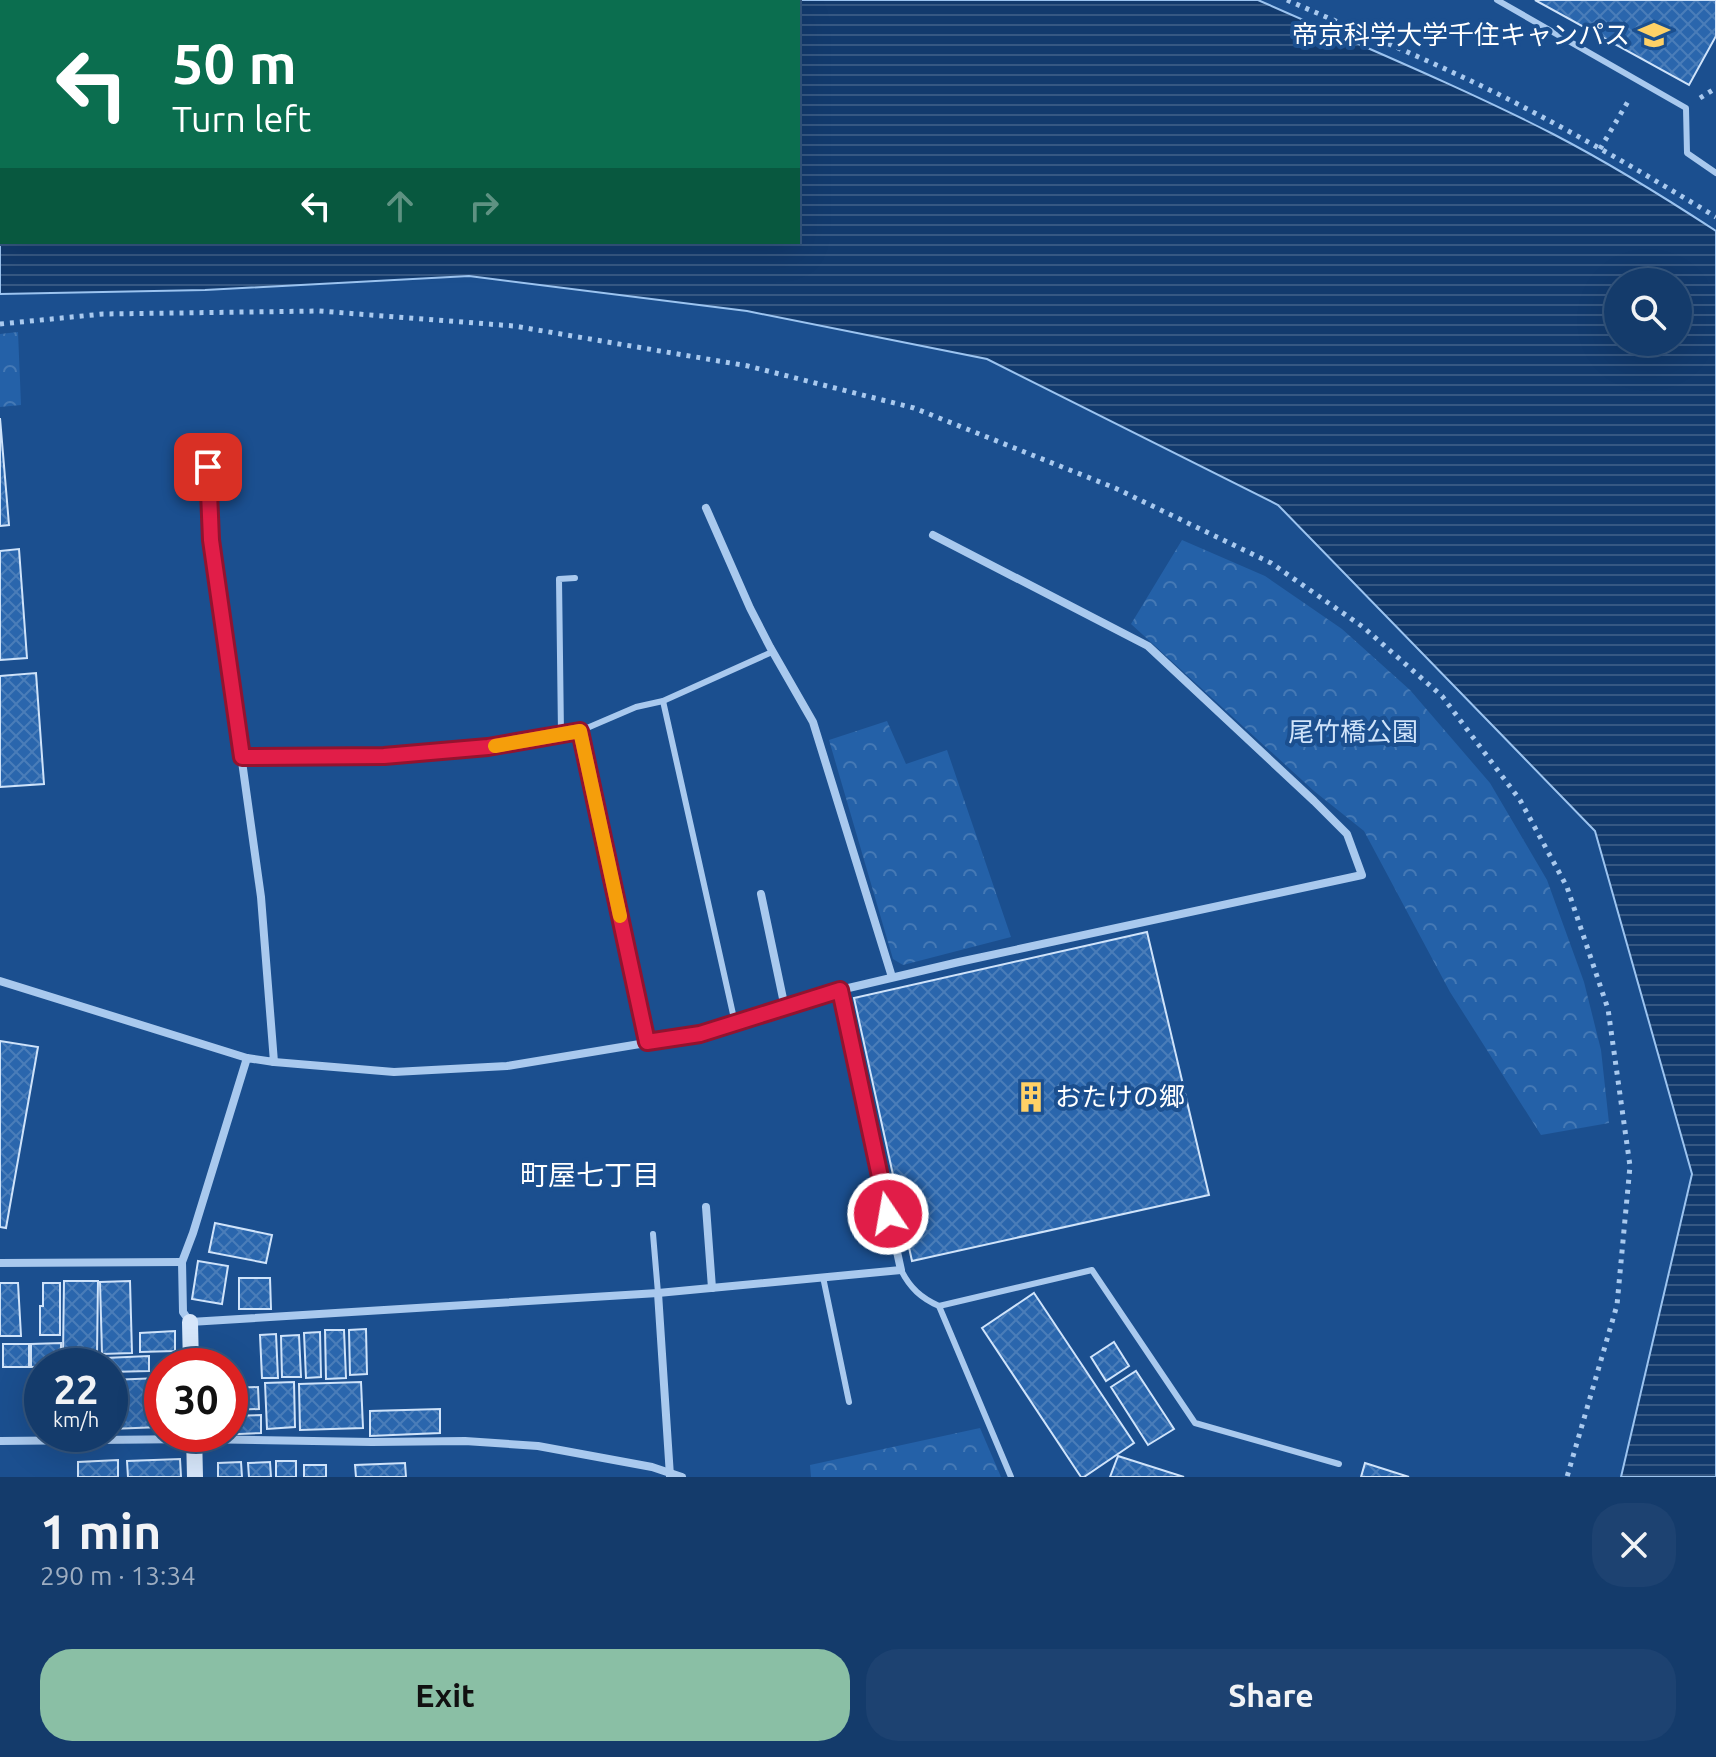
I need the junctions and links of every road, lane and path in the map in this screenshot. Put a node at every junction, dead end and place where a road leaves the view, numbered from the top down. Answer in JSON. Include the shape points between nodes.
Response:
{"nodes":[{"id":1,"x":1287,"y":0,"type":"edge"},
{"id":2,"x":1497,"y":0,"type":"edge"},
{"id":3,"x":1640,"y":82,"type":"junction"},
{"id":4,"x":1600,"y":149,"type":"junction"},
{"id":5,"x":1716,"y":173,"type":"edge"},
{"id":6,"x":1716,"y":217,"type":"edge"},
{"id":7,"x":0,"y":324,"type":"edge"},
{"id":8,"x":208,"y":467,"type":"dead end"},
{"id":9,"x":706,"y":508,"type":"dead end"},
{"id":10,"x":933,"y":535,"type":"dead end"},
{"id":11,"x":575,"y":578,"type":"dead end"},
{"id":12,"x":772,"y":652,"type":"junction"},
{"id":13,"x":663,"y":701,"type":"junction"},
{"id":14,"x":580,"y":731,"type":"junction"},
{"id":15,"x":561,"y":734,"type":"junction"},
{"id":16,"x":242,"y":757,"type":"junction"},
{"id":17,"x":761,"y":894,"type":"dead end"},
{"id":18,"x":892,"y":977,"type":"junction"},
{"id":19,"x":0,"y":981,"type":"edge"},
{"id":20,"x":840,"y":990,"type":"junction"},
{"id":21,"x":785,"y":1008,"type":"junction"},
{"id":22,"x":735,"y":1023,"type":"junction"},
{"id":23,"x":647,"y":1042,"type":"junction"},
{"id":24,"x":247,"y":1058,"type":"junction"},
{"id":25,"x":274,"y":1062,"type":"junction"},
{"id":26,"x":706,"y":1207,"type":"dead end"},
{"id":27,"x":653,"y":1234,"type":"dead end"},
{"id":28,"x":182,"y":1262,"type":"junction"},
{"id":29,"x":0,"y":1263,"type":"edge"},
{"id":30,"x":901,"y":1270,"type":"junction"},
{"id":31,"x":823,"y":1277,"type":"junction"},
{"id":32,"x":712,"y":1288,"type":"junction"},
{"id":33,"x":658,"y":1293,"type":"junction"},
{"id":34,"x":939,"y":1306,"type":"junction"},
{"id":35,"x":190,"y":1322,"type":"junction"},
{"id":36,"x":191,"y":1348,"type":"edge"},
{"id":37,"x":849,"y":1402,"type":"dead end"},
{"id":38,"x":144,"y":1437,"type":"edge"},
{"id":39,"x":248,"y":1438,"type":"edge"},
{"id":40,"x":0,"y":1441,"type":"edge"},
{"id":41,"x":194,"y":1452,"type":"edge"},
{"id":42,"x":1339,"y":1464,"type":"dead end"},
{"id":43,"x":670,"y":1475,"type":"edge"},
{"id":44,"x":195,"y":1477,"type":"edge"},
{"id":45,"x":682,"y":1477,"type":"edge"},
{"id":46,"x":1011,"y":1477,"type":"edge"},
{"id":47,"x":1567,"y":1477,"type":"edge"}],
"edges":[{"from":1,"to":4,"type":"path","via":[[1451,72]]},
{"from":2,"to":3,"type":"lane"},
{"from":3,"to":4,"type":"path"},
{"from":3,"to":5,"type":"lane","via":[[1686,108],[1687,153]]},
{"from":4,"to":6,"type":"path"},
{"from":7,"to":47,"type":"path","via":[[103,314],[319,311],[514,326],[748,366],[914,408],[1115,488],[1271,563],[1363,627],[1442,696],[1520,800],[1567,887],[1608,1009],[1630,1166],[1617,1305]]},
{"from":8,"to":16,"type":"street","via":[[211,540]]},
{"from":9,"to":12,"type":"street"},
{"from":10,"to":18,"type":"street","via":[[1148,646],[1347,834],[1362,875]]},
{"from":11,"to":15,"type":"lane","via":[[559,579]]},
{"from":12,"to":13,"type":"lane"},
{"from":12,"to":18,"type":"street","via":[[813,722]]},
{"from":13,"to":14,"type":"lane"},
{"from":13,"to":22,"type":"lane"},
{"from":14,"to":15,"type":"street"},
{"from":14,"to":23,"type":"lane"},
{"from":15,"to":16,"type":"street","via":[[384,756]]},
{"from":16,"to":25,"type":"street","via":[[261,897]]},
{"from":17,"to":21,"type":"street"},
{"from":18,"to":20,"type":"street"},
{"from":19,"to":24,"type":"street"},
{"from":20,"to":21,"type":"street"},
{"from":20,"to":30,"type":"street"},
{"from":21,"to":22,"type":"street"},
{"from":22,"to":23,"type":"street"},
{"from":23,"to":25,"type":"street","via":[[507,1066],[394,1072]]},
{"from":24,"to":25,"type":"street"},
{"from":24,"to":28,"type":"street"},
{"from":26,"to":32,"type":"street"},
{"from":27,"to":33,"type":"lane"},
{"from":28,"to":29,"type":"street"},
{"from":28,"to":35,"type":"street","via":[[183,1312]]},
{"from":30,"to":31,"type":"street"},
{"from":30,"to":34,"type":"lane","via":[[923,1299]]},
{"from":31,"to":32,"type":"street"},
{"from":31,"to":37,"type":"lane"},
{"from":32,"to":33,"type":"street"},
{"from":33,"to":35,"type":"street"},
{"from":33,"to":43,"type":"street"},
{"from":34,"to":42,"type":"lane","via":[[1092,1270],[1195,1423]]},
{"from":34,"to":46,"type":"lane"},
{"from":35,"to":36,"type":"street"},
{"from":38,"to":40,"type":"street"},
{"from":39,"to":43,"type":"street","via":[[538,1446]]},
{"from":41,"to":44,"type":"street"},
{"from":43,"to":45,"type":"street"}]}
